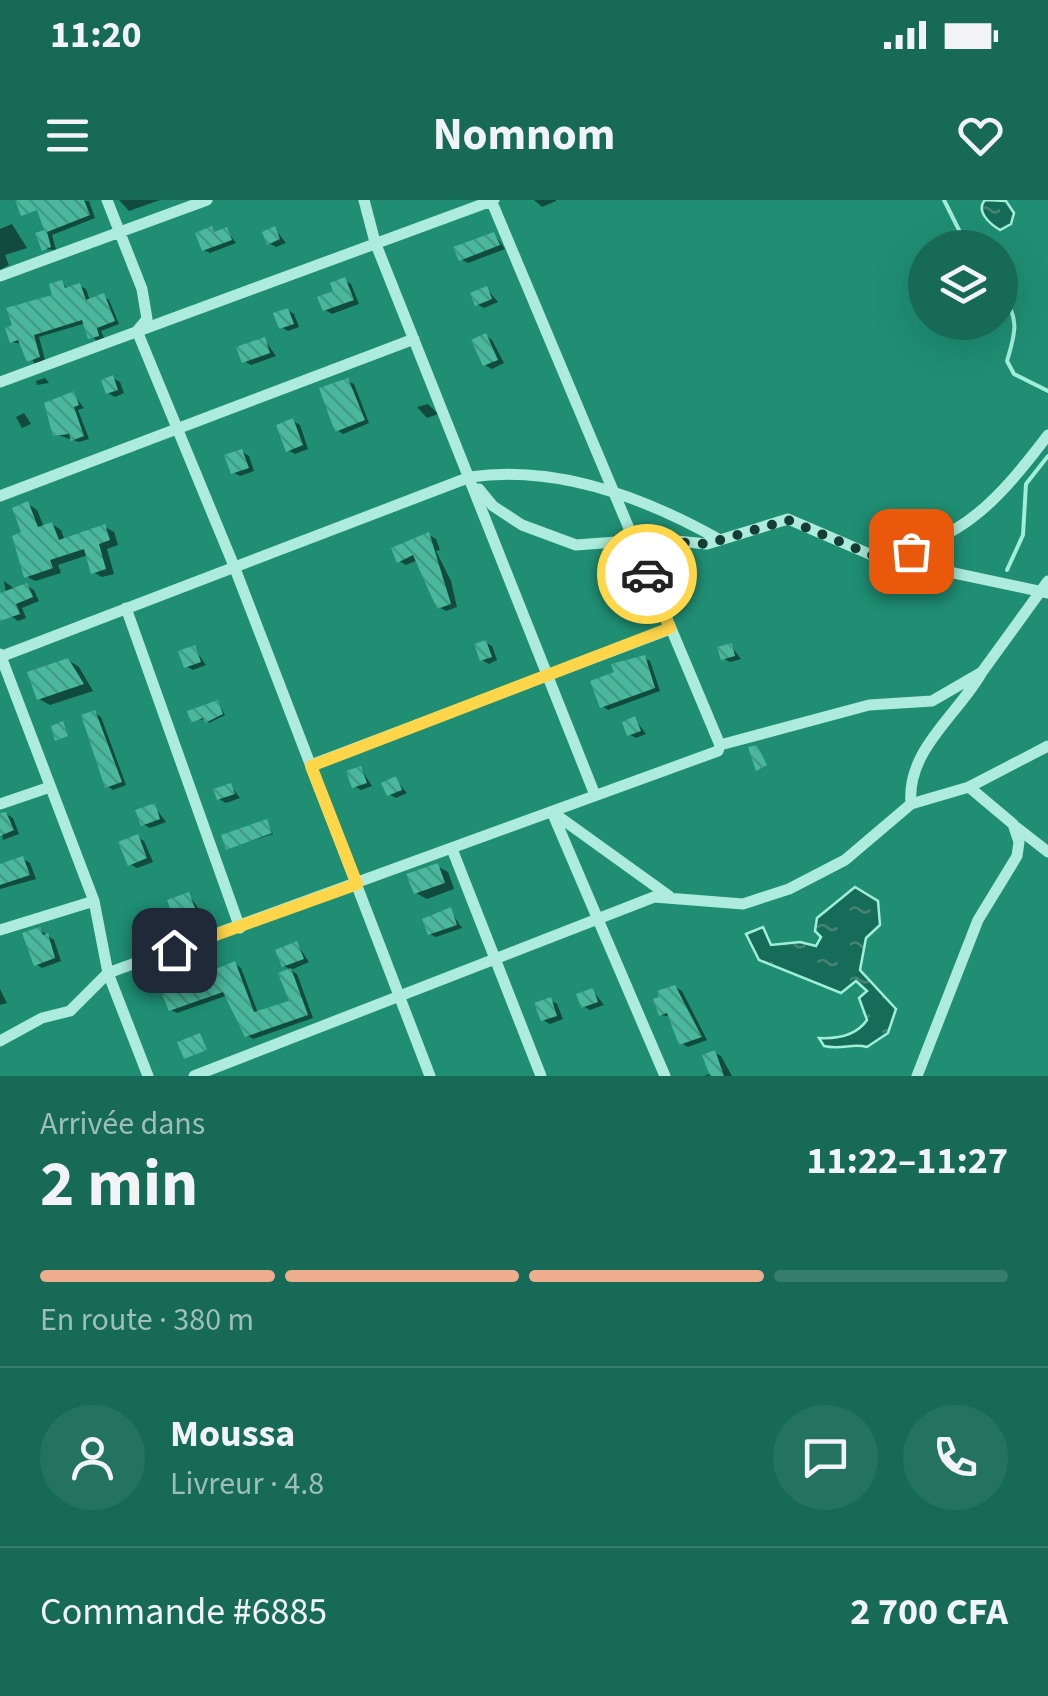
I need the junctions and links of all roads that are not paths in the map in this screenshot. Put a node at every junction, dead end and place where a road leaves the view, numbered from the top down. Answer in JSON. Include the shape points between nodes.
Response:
{"nodes":[{"id":1,"x":107,"y":200,"type":"edge"},
{"id":2,"x":207,"y":200,"type":"edge"},
{"id":3,"x":364,"y":200,"type":"edge"},
{"id":4,"x":492,"y":201,"type":"edge"},
{"id":5,"x":120,"y":235,"type":"junction"},
{"id":6,"x":375,"y":242,"type":"junction"},
{"id":7,"x":0,"y":276,"type":"edge"},
{"id":8,"x":136,"y":331,"type":"junction"},
{"id":9,"x":414,"y":339,"type":"junction"},
{"id":10,"x":0,"y":382,"type":"edge"},
{"id":11,"x":180,"y":429,"type":"junction"},
{"id":12,"x":1048,"y":436,"type":"edge"},
{"id":13,"x":470,"y":478,"type":"junction"},
{"id":14,"x":612,"y":492,"type":"junction"},
{"id":15,"x":0,"y":496,"type":"edge"},
{"id":16,"x":632,"y":540,"type":"junction"},
{"id":17,"x":720,"y":540,"type":"junction"},
{"id":18,"x":874,"y":556,"type":"junction"},
{"id":19,"x":234,"y":566,"type":"junction"},
{"id":20,"x":1045,"y":589,"type":"edge"},
{"id":21,"x":126,"y":608,"type":"junction"},
{"id":22,"x":670,"y":628,"type":"junction"},
{"id":23,"x":1,"y":656,"type":"edge"},
{"id":24,"x":982,"y":672,"type":"junction"},
{"id":25,"x":548,"y":675,"type":"junction"},
{"id":26,"x":720,"y":744,"type":"junction"},
{"id":27,"x":1048,"y":746,"type":"edge"},
{"id":28,"x":311,"y":766,"type":"junction"},
{"id":29,"x":50,"y":787,"type":"junction"},
{"id":30,"x":969,"y":787,"type":"junction"},
{"id":31,"x":595,"y":796,"type":"junction"},
{"id":32,"x":0,"y":804,"type":"edge"},
{"id":33,"x":911,"y":804,"type":"junction"},
{"id":34,"x":552,"y":812,"type":"junction"},
{"id":35,"x":1012,"y":824,"type":"junction"},
{"id":36,"x":452,"y":849,"type":"junction"},
{"id":37,"x":1048,"y":852,"type":"edge"},
{"id":38,"x":357,"y":884,"type":"junction"},
{"id":39,"x":670,"y":896,"type":"junction"},
{"id":40,"x":94,"y":901,"type":"junction"},
{"id":41,"x":596,"y":919,"type":"junction"},
{"id":42,"x":240,"y":928,"type":"junction"},
{"id":43,"x":0,"y":930,"type":"edge"},
{"id":44,"x":495,"y":958,"type":"junction"},
{"id":45,"x":108,"y":973,"type":"junction"},
{"id":46,"x":399,"y":994,"type":"junction"},
{"id":47,"x":0,"y":1040,"type":"edge"},
{"id":48,"x":148,"y":1076,"type":"edge"},
{"id":49,"x":194,"y":1076,"type":"edge"},
{"id":50,"x":430,"y":1076,"type":"edge"},
{"id":51,"x":542,"y":1076,"type":"edge"},
{"id":52,"x":665,"y":1076,"type":"edge"},
{"id":53,"x":917,"y":1076,"type":"edge"}],
"edges":[{"from":1,"to":5,"type":"street"},
{"from":2,"to":5,"type":"street"},
{"from":3,"to":6,"type":"street"},
{"from":4,"to":6,"type":"street"},
{"from":4,"to":14,"type":"street"},
{"from":5,"to":7,"type":"street"},
{"from":5,"to":8,"type":"street","via":[[147,319]]},
{"from":6,"to":8,"type":"street"},
{"from":6,"to":9,"type":"street"},
{"from":8,"to":10,"type":"street"},
{"from":8,"to":11,"type":"street"},
{"from":9,"to":11,"type":"street"},
{"from":9,"to":13,"type":"street"},
{"from":11,"to":15,"type":"street"},
{"from":11,"to":19,"type":"street"},
{"from":12,"to":18,"type":"street","via":[[987,510],[911,551]]},
{"from":13,"to":14,"type":"street","via":[[511,471],[584,481]]},
{"from":13,"to":16,"type":"street","via":[[492,506],[556,540]]},
{"from":13,"to":19,"type":"street"},
{"from":13,"to":25,"type":"street"},
{"from":14,"to":16,"type":"street"},
{"from":14,"to":17,"type":"street"},
{"from":16,"to":17,"type":"street"},
{"from":16,"to":22,"type":"street"},
{"from":17,"to":18,"type":"street","via":[[788,520]]},
{"from":18,"to":20,"type":"street"},
{"from":19,"to":21,"type":"street"},
{"from":19,"to":28,"type":"street"},
{"from":20,"to":24,"type":"street"},
{"from":21,"to":23,"type":"street"},
{"from":21,"to":42,"type":"street"},
{"from":22,"to":25,"type":"street"},
{"from":22,"to":26,"type":"street"},
{"from":23,"to":29,"type":"street"},
{"from":24,"to":26,"type":"street","via":[[932,700],[869,705]]},
{"from":24,"to":33,"type":"street","via":[[916,764]]},
{"from":25,"to":28,"type":"street"},
{"from":25,"to":31,"type":"street"},
{"from":26,"to":31,"type":"street","via":[[713,754]]},
{"from":27,"to":30,"type":"street"},
{"from":28,"to":38,"type":"street"},
{"from":29,"to":32,"type":"street"},
{"from":29,"to":40,"type":"street"},
{"from":30,"to":33,"type":"street"},
{"from":30,"to":35,"type":"street"},
{"from":31,"to":34,"type":"street"},
{"from":33,"to":39,"type":"street","via":[[844,860],[789,890],[743,904]]},
{"from":34,"to":36,"type":"street"},
{"from":34,"to":39,"type":"street"},
{"from":34,"to":41,"type":"street"},
{"from":35,"to":37,"type":"street"},
{"from":35,"to":53,"type":"street","via":[[1017,856],[978,920]]},
{"from":36,"to":38,"type":"street"},
{"from":36,"to":44,"type":"street"},
{"from":38,"to":42,"type":"street"},
{"from":38,"to":46,"type":"street"},
{"from":39,"to":41,"type":"street"},
{"from":40,"to":43,"type":"street"},
{"from":40,"to":45,"type":"street"},
{"from":41,"to":44,"type":"street"},
{"from":41,"to":52,"type":"street"},
{"from":42,"to":45,"type":"street"},
{"from":44,"to":46,"type":"street"},
{"from":44,"to":51,"type":"street"},
{"from":45,"to":47,"type":"street","via":[[70,1011]]},
{"from":45,"to":48,"type":"street"},
{"from":46,"to":49,"type":"street"},
{"from":46,"to":50,"type":"street"}]}
